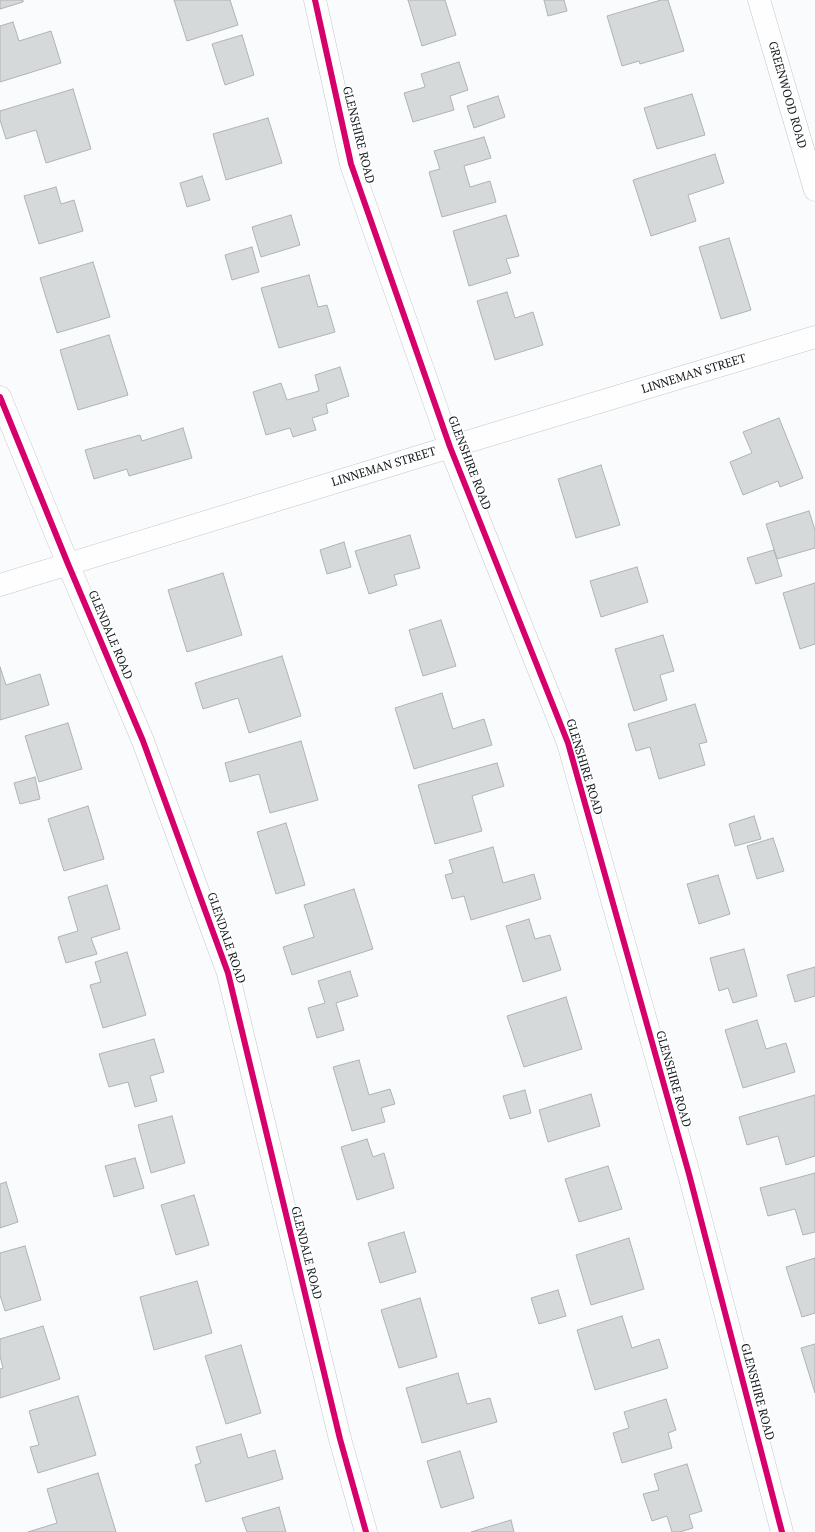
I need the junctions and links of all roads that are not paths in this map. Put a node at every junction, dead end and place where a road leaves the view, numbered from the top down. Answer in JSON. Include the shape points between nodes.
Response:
{"nodes":[{"id":1,"x":315,"y":0,"type":"edge"},
{"id":2,"x":759,"y":0,"type":"edge"},
{"id":3,"x":815,"y":190,"type":"edge"},
{"id":4,"x":815,"y":337,"type":"edge"},
{"id":5,"x":0,"y":397,"type":"edge"},
{"id":6,"x":450,"y":447,"type":"junction"},
{"id":7,"x":68,"y":564,"type":"junction"},
{"id":8,"x":0,"y":585,"type":"edge"},
{"id":9,"x":366,"y":1532,"type":"edge"},
{"id":10,"x":782,"y":1532,"type":"edge"}],
"edges":[{"from":1,"to":6,"type":"street","name":"GLENSHIRE ROAD","via":[[351,164]]},
{"from":2,"to":3,"type":"street","name":"GREENWOOD ROAD"},
{"from":4,"to":6,"type":"street","name":"LINNEMAN STREET"},
{"from":5,"to":7,"type":"street","name":"GLENDALE ROAD"},
{"from":6,"to":7,"type":"street","name":"LINNEMAN STREET"},
{"from":6,"to":10,"type":"street","name":"GLENSHIRE ROAD","via":[[568,743],[688,1174]]},
{"from":7,"to":8,"type":"street","name":"LINNEMAN STREET"},
{"from":7,"to":9,"type":"street","name":"GLENDALE ROAD","via":[[143,741],[228,973],[340,1439]]}]}
